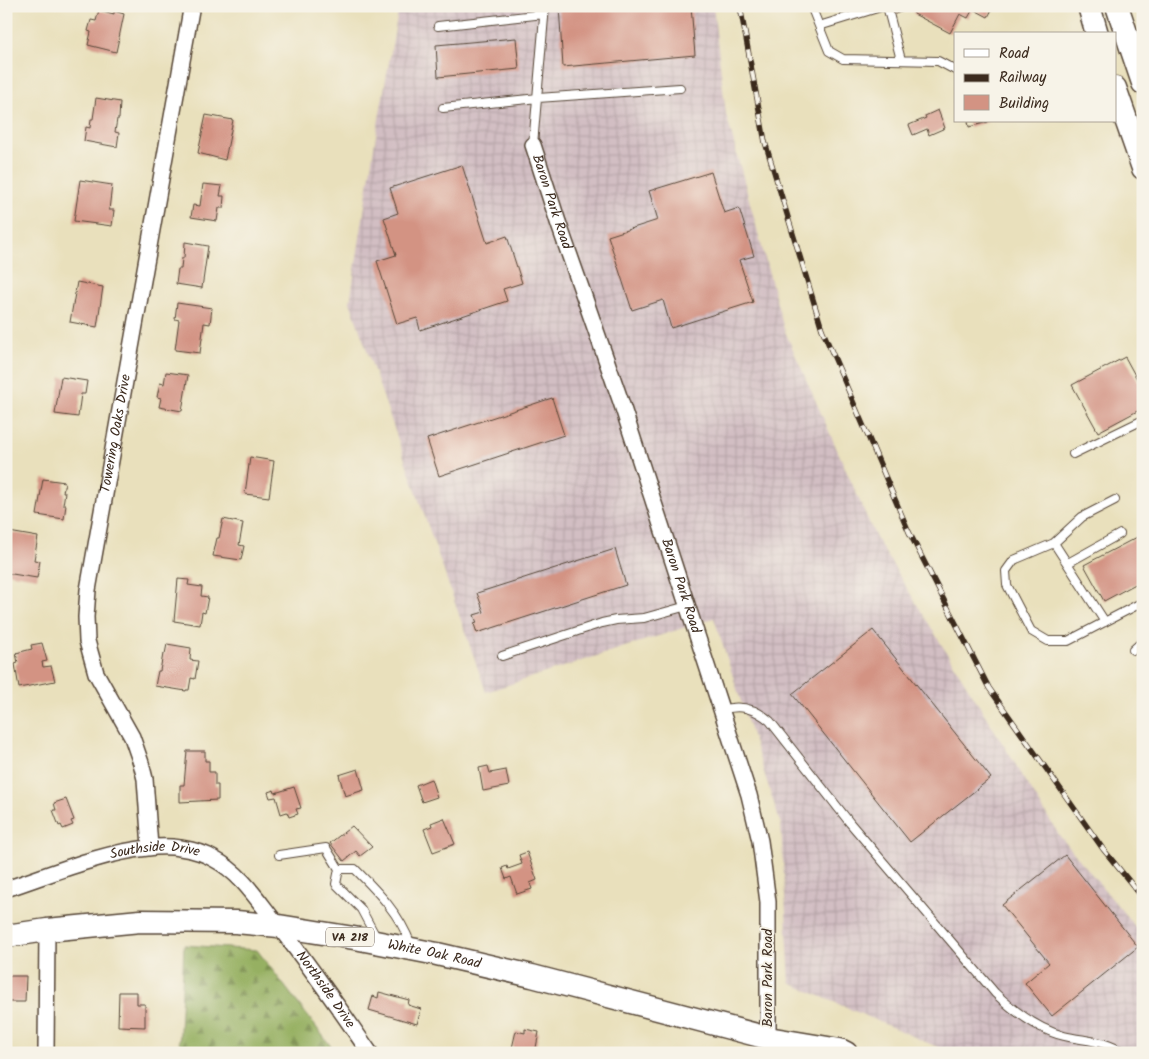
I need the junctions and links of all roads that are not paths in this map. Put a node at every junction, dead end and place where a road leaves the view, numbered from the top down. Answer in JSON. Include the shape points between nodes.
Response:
{"nodes":[{"id":1,"x":811,"y":6,"type":"edge"},
{"id":2,"x":885,"y":6,"type":"edge"},
{"id":3,"x":1089,"y":6,"type":"edge"},
{"id":4,"x":1117,"y":6,"type":"edge"},
{"id":5,"x":191,"y":10,"type":"dead end"},
{"id":6,"x":545,"y":10,"type":"edge"},
{"id":7,"x":438,"y":26,"type":"dead end"},
{"id":8,"x":819,"y":26,"type":"junction"},
{"id":9,"x":1094,"y":32,"type":"edge"},
{"id":10,"x":901,"y":60,"type":"junction"},
{"id":11,"x":954,"y":69,"type":"edge"},
{"id":12,"x":1143,"y":83,"type":"edge"},
{"id":13,"x":680,"y":88,"type":"dead end"},
{"id":14,"x":1116,"y":91,"type":"edge"},
{"id":15,"x":538,"y":98,"type":"junction"},
{"id":16,"x":443,"y":108,"type":"dead end"},
{"id":17,"x":533,"y":145,"type":"joint"},
{"id":18,"x":1143,"y":168,"type":"edge"},
{"id":19,"x":1143,"y":420,"type":"edge"},
{"id":20,"x":1073,"y":454,"type":"dead end"},
{"id":21,"x":1115,"y":500,"type":"dead end"},
{"id":22,"x":1120,"y":534,"type":"dead end"},
{"id":23,"x":1054,"y":543,"type":"junction"},
{"id":24,"x":1068,"y":563,"type":"junction"},
{"id":25,"x":1143,"y":602,"type":"edge"},
{"id":26,"x":687,"y":606,"type":"junction"},
{"id":27,"x":1105,"y":622,"type":"junction"},
{"id":28,"x":1143,"y":641,"type":"edge"},
{"id":29,"x":1133,"y":650,"type":"dead end"},
{"id":30,"x":502,"y":656,"type":"dead end"},
{"id":31,"x":721,"y":710,"type":"junction"},
{"id":32,"x":150,"y":847,"type":"junction"},
{"id":33,"x":279,"y":855,"type":"dead end"},
{"id":34,"x":339,"y":869,"type":"junction"},
{"id":35,"x":6,"y":889,"type":"edge"},
{"id":36,"x":279,"y":926,"type":"junction"},
{"id":37,"x":47,"y":930,"type":"junction"},
{"id":38,"x":6,"y":936,"type":"edge"},
{"id":39,"x":379,"y":942,"type":"junction"},
{"id":40,"x":412,"y":949,"type":"junction"},
{"id":41,"x":768,"y":1038,"type":"junction"},
{"id":42,"x":46,"y":1053,"type":"edge"},
{"id":43,"x":370,"y":1053,"type":"edge"},
{"id":44,"x":793,"y":1053,"type":"edge"},
{"id":45,"x":846,"y":1053,"type":"edge"},
{"id":46,"x":1123,"y":1053,"type":"edge"}],
"edges":[{"from":1,"to":8,"type":"lane"},
{"from":2,"to":8,"type":"lane"},
{"from":2,"to":10,"type":"lane"},
{"from":3,"to":9,"type":"main road"},
{"from":4,"to":12,"type":"main road"},
{"from":5,"to":32,"type":"street","name":"Towering Oaks Drive","via":[[89,582],[86,617],[87,641],[96,672],[132,737],[141,763]]},
{"from":6,"to":7,"type":"lane"},
{"from":6,"to":15,"type":"lane"},
{"from":8,"to":10,"type":"lane","via":[[829,51],[843,59]]},
{"from":10,"to":11,"type":"lane","via":[[938,61]]},
{"from":13,"to":15,"type":"lane"},
{"from":14,"to":18,"type":"main road"},
{"from":15,"to":16,"type":"lane"},
{"from":15,"to":17,"type":"lane"},
{"from":17,"to":26,"type":"street","name":"Baron Park Road"},
{"from":19,"to":20,"type":"lane"},
{"from":21,"to":23,"type":"lane","via":[[1082,517]]},
{"from":22,"to":24,"type":"lane"},
{"from":23,"to":24,"type":"lane"},
{"from":23,"to":27,"type":"lane","via":[[1014,560],[1006,571],[1007,585],[1031,631],[1048,641],[1068,641]]},
{"from":24,"to":27,"type":"lane"},
{"from":25,"to":27,"type":"lane"},
{"from":26,"to":30,"type":"lane","via":[[644,618],[602,623]]},
{"from":26,"to":31,"type":"street","name":"Baron Park Road"},
{"from":28,"to":29,"type":"lane"},
{"from":31,"to":41,"type":"street","name":"Baron Park Road","via":[[749,796],[765,871]]},
{"from":31,"to":46,"type":"lane","via":[[742,707],[760,713],[770,721],[850,823],[1008,1005],[1040,1027],[1061,1035],[1104,1043]]},
{"from":32,"to":35,"type":"street","name":"Southside Drive","via":[[91,860]]},
{"from":32,"to":36,"type":"street","name":"Southside Drive","via":[[193,851],[213,858],[247,886]]},
{"from":33,"to":34,"type":"lane","via":[[326,848]]},
{"from":34,"to":39,"type":"lane","via":[[336,884],[361,909]]},
{"from":34,"to":40,"type":"lane","via":[[355,869],[383,897],[405,929]]},
{"from":36,"to":37,"type":"main road","name":"White Oak Road","number":"VA 218","via":[[140,921]]},
{"from":36,"to":39,"type":"main road","name":"White Oak Road","number":"VA 218"},
{"from":36,"to":43,"type":"street","name":"Northside Drive"},
{"from":37,"to":38,"type":"main road","name":"White Oak Road","number":"VA 218"},
{"from":37,"to":42,"type":"street"},
{"from":39,"to":40,"type":"main road","name":"White Oak Road","number":"VA 218"},
{"from":40,"to":41,"type":"main road","name":"White Oak Road","number":"VA 218","via":[[532,976]]},
{"from":41,"to":44,"type":"main road","name":"White Oak Road","number":"VA 218"},
{"from":41,"to":45,"type":"main road","name":"White Oak Road","number":"VA 218"}]}
